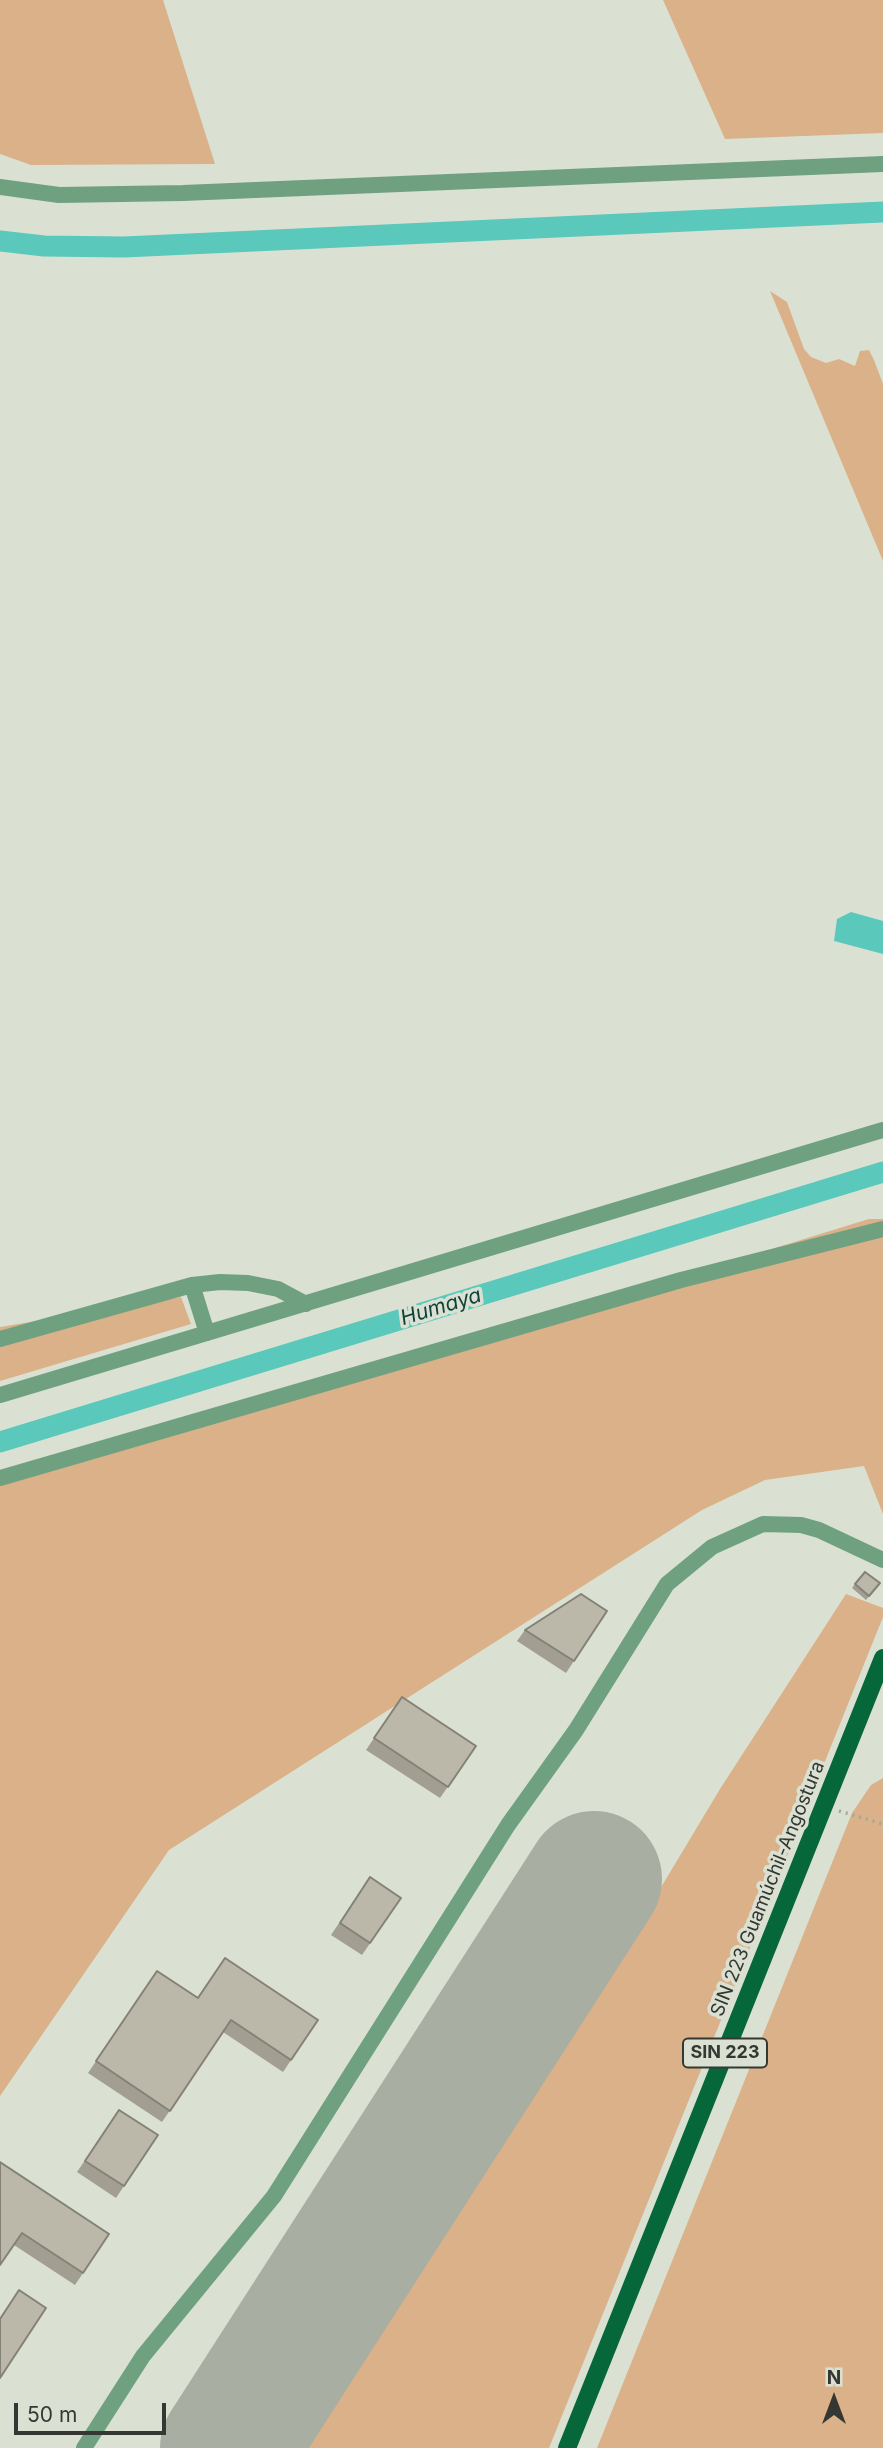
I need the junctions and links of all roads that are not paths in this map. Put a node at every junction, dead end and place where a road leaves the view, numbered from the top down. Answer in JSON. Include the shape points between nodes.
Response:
{"nodes":[{"id":1,"x":883,"y":164,"type":"edge"},
{"id":2,"x":0,"y":187,"type":"edge"},
{"id":3,"x":883,"y":1130,"type":"edge"},
{"id":4,"x":883,"y":1229,"type":"edge"},
{"id":5,"x":192,"y":1285,"type":"junction"},
{"id":6,"x":306,"y":1304,"type":"junction"},
{"id":7,"x":206,"y":1332,"type":"junction"},
{"id":8,"x":0,"y":1339,"type":"edge"},
{"id":9,"x":0,"y":1395,"type":"edge"},
{"id":10,"x":0,"y":1478,"type":"edge"},
{"id":11,"x":883,"y":1560,"type":"edge"},
{"id":12,"x":883,"y":1658,"type":"edge"},
{"id":13,"x":84,"y":2448,"type":"edge"},
{"id":14,"x":567,"y":2448,"type":"edge"}],
"edges":[{"from":1,"to":2,"type":"street","via":[[183,193],[59,195]]},
{"from":3,"to":6,"type":"street"},
{"from":4,"to":10,"type":"street","via":[[681,1280]]},
{"from":5,"to":6,"type":"street","via":[[248,1283],[285,1292]]},
{"from":5,"to":7,"type":"street"},
{"from":5,"to":8,"type":"street"},
{"from":6,"to":7,"type":"street"},
{"from":7,"to":9,"type":"street"},
{"from":11,"to":13,"type":"street","via":[[819,1530],[763,1524],[712,1547],[667,1584],[576,1730],[508,1825],[274,2196],[143,2356]]},
{"from":12,"to":14,"type":"main road","name":"SIN 223 Guamúchil-Angostura","number":"SIN 223"}]}
